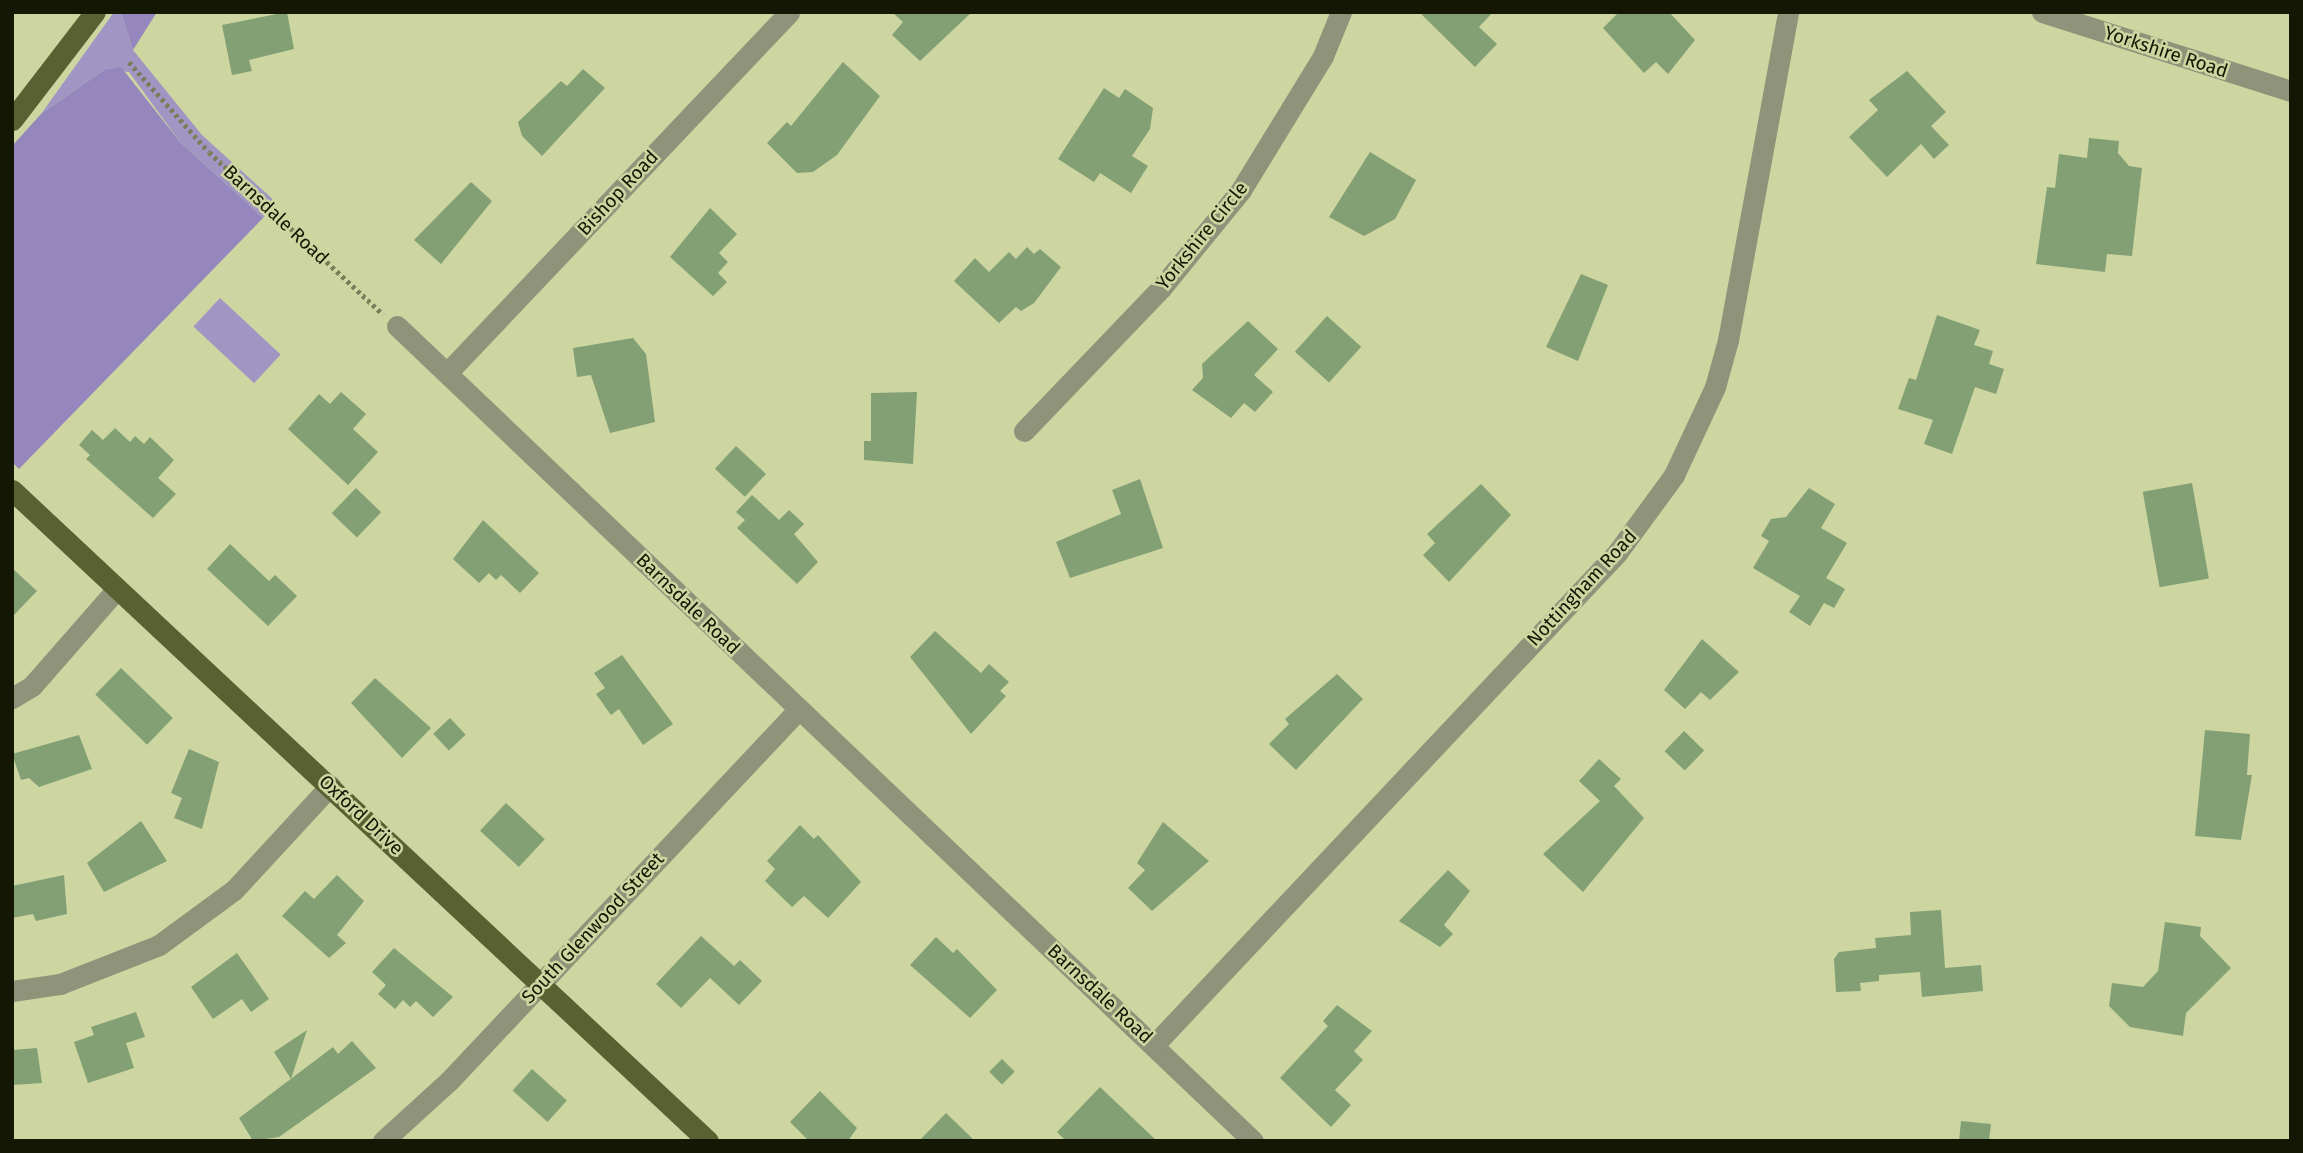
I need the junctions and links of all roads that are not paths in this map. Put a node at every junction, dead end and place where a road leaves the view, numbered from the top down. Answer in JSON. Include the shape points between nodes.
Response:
{"nodes":[{"id":1,"x":95,"y":12,"type":"edge"},
{"id":2,"x":789,"y":12,"type":"edge"},
{"id":3,"x":1341,"y":12,"type":"edge"},
{"id":4,"x":1787,"y":12,"type":"edge"},
{"id":5,"x":2042,"y":12,"type":"edge"},
{"id":6,"x":2291,"y":91,"type":"edge"},
{"id":7,"x":12,"y":120,"type":"edge"},
{"id":8,"x":397,"y":326,"type":"road end"},
{"id":9,"x":447,"y":373,"type":"junction"},
{"id":10,"x":1024,"y":431,"type":"dead end"},
{"id":11,"x":12,"y":490,"type":"edge"},
{"id":12,"x":116,"y":590,"type":"junction"},
{"id":13,"x":12,"y":698,"type":"edge"},
{"id":14,"x":798,"y":710,"type":"junction"},
{"id":15,"x":330,"y":786,"type":"junction"},
{"id":16,"x":541,"y":983,"type":"junction"},
{"id":17,"x":12,"y":991,"type":"edge"},
{"id":18,"x":1154,"y":1045,"type":"junction"},
{"id":19,"x":383,"y":1141,"type":"edge"},
{"id":20,"x":708,"y":1141,"type":"edge"},
{"id":21,"x":1253,"y":1141,"type":"edge"}],
"edges":[{"from":1,"to":7,"type":"main road"},
{"from":2,"to":9,"type":"street","name":"Bishop Road"},
{"from":3,"to":10,"type":"street","name":"Yorkshire Circle","via":[[1316,68],[1241,190],[1162,287]]},
{"from":4,"to":18,"type":"street","name":"Nottingham Road","via":[[1728,341],[1710,398],[1674,475],[1617,553]]},
{"from":5,"to":6,"type":"street","name":"Yorkshire Road"},
{"from":8,"to":9,"type":"street","name":"Barnsdale Road"},
{"from":9,"to":14,"type":"street","name":"Barnsdale Road"},
{"from":11,"to":12,"type":"main road","name":"Oxford Drive"},
{"from":12,"to":13,"type":"street","via":[[32,686]]},
{"from":12,"to":15,"type":"main road","name":"Oxford Drive"},
{"from":14,"to":16,"type":"street","name":"South Glenwood Street"},
{"from":14,"to":18,"type":"street","name":"Barnsdale Road"},
{"from":15,"to":16,"type":"main road","name":"Oxford Drive"},
{"from":15,"to":17,"type":"street","via":[[234,890],[159,945],[60,984]]},
{"from":16,"to":19,"type":"street","name":"South Glenwood Street"},
{"from":16,"to":20,"type":"main road","name":"Oxford Drive"},
{"from":18,"to":21,"type":"street","name":"Barnsdale Road"}]}
